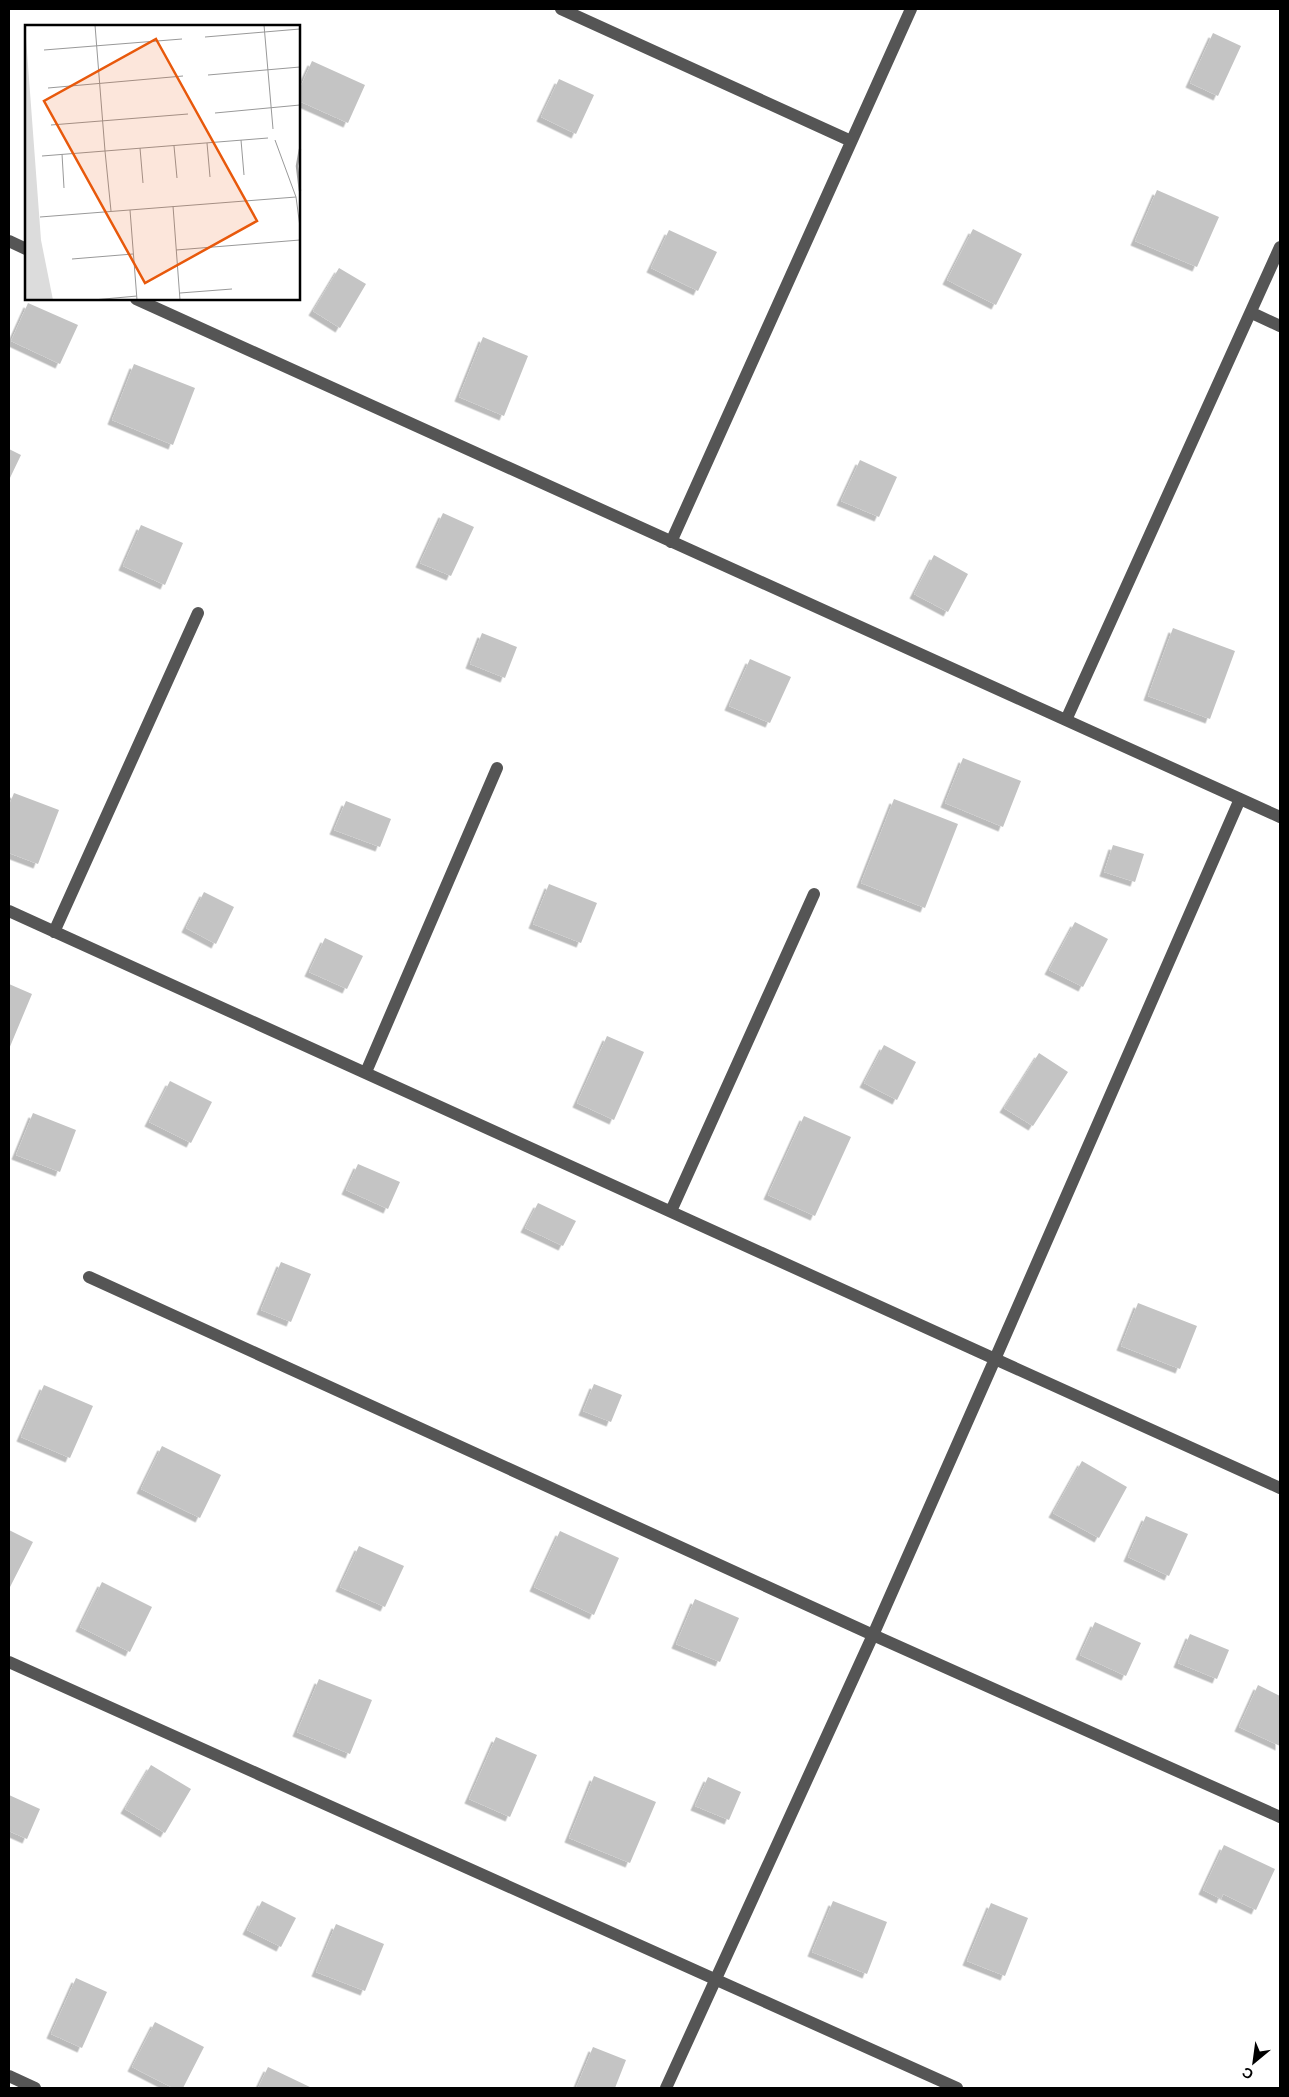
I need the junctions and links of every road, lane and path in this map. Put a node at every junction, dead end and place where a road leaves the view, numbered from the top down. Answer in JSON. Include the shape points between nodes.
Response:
{"nodes":[{"id":1,"x":561,"y":9,"type":"edge"},
{"id":2,"x":911,"y":9,"type":"edge"},
{"id":3,"x":851,"y":141,"type":"junction"},
{"id":4,"x":9,"y":241,"type":"edge"},
{"id":5,"x":1280,"y":247,"type":"edge"},
{"id":6,"x":25,"y":249,"type":"edge"},
{"id":7,"x":138,"y":300,"type":"edge"},
{"id":8,"x":1252,"y":313,"type":"junction"},
{"id":9,"x":1280,"y":326,"type":"edge"},
{"id":10,"x":671,"y":542,"type":"junction"},
{"id":11,"x":198,"y":613,"type":"dead end"},
{"id":12,"x":1066,"y":720,"type":"junction"},
{"id":13,"x":497,"y":768,"type":"dead end"},
{"id":14,"x":1240,"y":799,"type":"junction"},
{"id":15,"x":1280,"y":818,"type":"edge"},
{"id":16,"x":814,"y":894,"type":"dead end"},
{"id":17,"x":9,"y":911,"type":"edge"},
{"id":18,"x":54,"y":932,"type":"junction"},
{"id":19,"x":366,"y":1072,"type":"junction"},
{"id":20,"x":671,"y":1211,"type":"junction"},
{"id":21,"x":88,"y":1277,"type":"dead end"},
{"id":22,"x":995,"y":1359,"type":"junction"},
{"id":23,"x":1280,"y":1488,"type":"edge"},
{"id":24,"x":873,"y":1635,"type":"junction"},
{"id":25,"x":9,"y":1662,"type":"edge"},
{"id":26,"x":1280,"y":1817,"type":"edge"},
{"id":27,"x":716,"y":1980,"type":"junction"},
{"id":28,"x":9,"y":2076,"type":"edge"},
{"id":29,"x":35,"y":2088,"type":"edge"},
{"id":30,"x":666,"y":2088,"type":"edge"},
{"id":31,"x":957,"y":2088,"type":"edge"}],
"edges":[{"from":1,"to":3,"type":"street"},
{"from":2,"to":3,"type":"street"},
{"from":3,"to":10,"type":"street"},
{"from":4,"to":6,"type":"street"},
{"from":5,"to":8,"type":"street"},
{"from":7,"to":10,"type":"street"},
{"from":8,"to":9,"type":"street"},
{"from":8,"to":12,"type":"street"},
{"from":10,"to":12,"type":"street"},
{"from":11,"to":18,"type":"street"},
{"from":12,"to":14,"type":"street"},
{"from":13,"to":19,"type":"street"},
{"from":14,"to":15,"type":"street"},
{"from":14,"to":22,"type":"street"},
{"from":16,"to":20,"type":"street"},
{"from":17,"to":18,"type":"street"},
{"from":18,"to":19,"type":"street"},
{"from":19,"to":20,"type":"street"},
{"from":20,"to":22,"type":"street"},
{"from":21,"to":24,"type":"street"},
{"from":22,"to":23,"type":"street"},
{"from":22,"to":24,"type":"street"},
{"from":24,"to":26,"type":"street"},
{"from":24,"to":27,"type":"street"},
{"from":25,"to":27,"type":"street"},
{"from":27,"to":30,"type":"street"},
{"from":27,"to":31,"type":"street"},
{"from":28,"to":29,"type":"street"}]}
